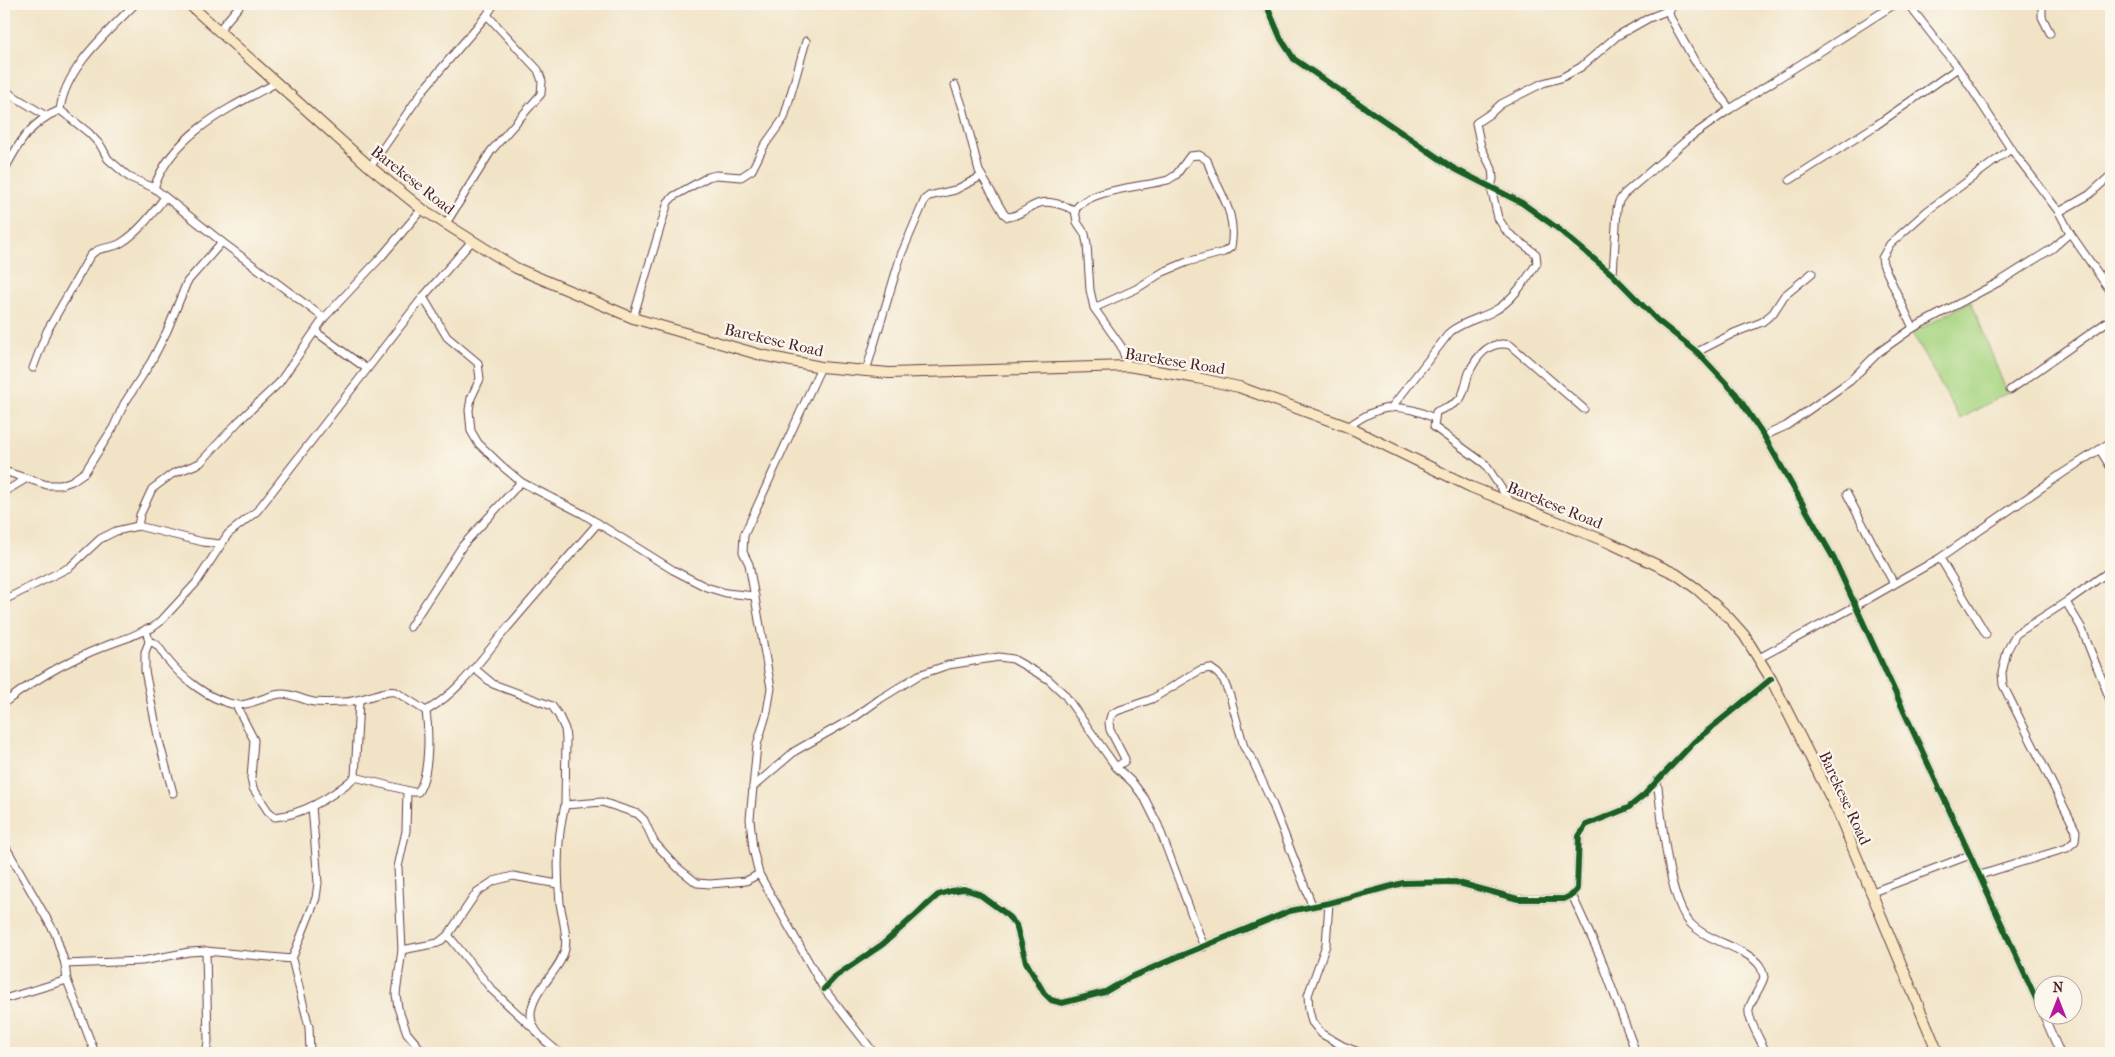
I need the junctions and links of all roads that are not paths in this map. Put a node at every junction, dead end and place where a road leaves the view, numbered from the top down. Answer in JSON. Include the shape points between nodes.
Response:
{"nodes":[{"id":1,"x":135,"y":4,"type":"edge"},
{"id":2,"x":189,"y":4,"type":"edge"},
{"id":3,"x":241,"y":4,"type":"edge"},
{"id":4,"x":494,"y":4,"type":"edge"},
{"id":5,"x":1266,"y":4,"type":"edge"},
{"id":6,"x":1675,"y":4,"type":"edge"},
{"id":7,"x":1895,"y":4,"type":"edge"},
{"id":8,"x":1909,"y":4,"type":"edge"},
{"id":9,"x":2042,"y":4,"type":"edge"},
{"id":10,"x":2109,"y":4,"type":"edge"},
{"id":11,"x":1669,"y":10,"type":"junction"},
{"id":12,"x":487,"y":15,"type":"junction"},
{"id":13,"x":2111,"y":22,"type":"edge"},
{"id":14,"x":219,"y":30,"type":"junction"},
{"id":15,"x":2050,"y":33,"type":"dead end"},
{"id":16,"x":806,"y":41,"type":"dead end"},
{"id":17,"x":1958,"y":68,"type":"junction"},
{"id":18,"x":276,"y":83,"type":"junction"},
{"id":19,"x":955,"y":85,"type":"dead end"},
{"id":20,"x":4,"y":90,"type":"edge"},
{"id":21,"x":1730,"y":109,"type":"junction"},
{"id":22,"x":60,"y":110,"type":"junction"},
{"id":23,"x":46,"y":116,"type":"junction"},
{"id":24,"x":2011,"y":150,"type":"junction"},
{"id":25,"x":370,"y":167,"type":"junction"},
{"id":26,"x":4,"y":171,"type":"edge"},
{"id":27,"x":2111,"y":175,"type":"edge"},
{"id":28,"x":982,"y":176,"type":"junction"},
{"id":29,"x":1790,"y":180,"type":"dead end"},
{"id":30,"x":1491,"y":187,"type":"junction"},
{"id":31,"x":154,"y":188,"type":"junction"},
{"id":32,"x":165,"y":197,"type":"junction"},
{"id":33,"x":422,"y":209,"type":"junction"},
{"id":34,"x":1075,"y":210,"type":"junction"},
{"id":35,"x":2059,"y":212,"type":"junction"},
{"id":36,"x":445,"y":225,"type":"junction"},
{"id":37,"x":2070,"y":233,"type":"junction"},
{"id":38,"x":472,"y":241,"type":"junction"},
{"id":39,"x":222,"y":242,"type":"junction"},
{"id":40,"x":1812,"y":273,"type":"dead end"},
{"id":41,"x":1613,"y":275,"type":"junction"},
{"id":42,"x":2111,"y":292,"type":"edge"},
{"id":43,"x":423,"y":297,"type":"junction"},
{"id":44,"x":1094,"y":308,"type":"junction"},
{"id":45,"x":324,"y":318,"type":"junction"},
{"id":46,"x":634,"y":318,"type":"junction"},
{"id":47,"x":2111,"y":319,"type":"edge"},
{"id":48,"x":1912,"y":328,"type":"junction"},
{"id":49,"x":316,"y":332,"type":"junction"},
{"id":50,"x":1697,"y":352,"type":"junction"},
{"id":51,"x":1128,"y":366,"type":"junction"},
{"id":52,"x":33,"y":368,"type":"dead end"},
{"id":53,"x":820,"y":368,"type":"junction"},
{"id":54,"x":367,"y":369,"type":"junction"},
{"id":55,"x":866,"y":371,"type":"junction"},
{"id":56,"x":2010,"y":390,"type":"dead end"},
{"id":57,"x":1391,"y":408,"type":"junction"},
{"id":58,"x":1584,"y":409,"type":"dead end"},
{"id":59,"x":1434,"y":418,"type":"junction"},
{"id":60,"x":1348,"y":427,"type":"junction"},
{"id":61,"x":1764,"y":436,"type":"junction"},
{"id":62,"x":2111,"y":442,"type":"edge"},
{"id":63,"x":2100,"y":450,"type":"junction"},
{"id":64,"x":2111,"y":468,"type":"edge"},
{"id":65,"x":4,"y":471,"type":"edge"},
{"id":66,"x":24,"y":480,"type":"junction"},
{"id":67,"x":521,"y":482,"type":"junction"},
{"id":68,"x":4,"y":492,"type":"edge"},
{"id":69,"x":1847,"y":494,"type":"dead end"},
{"id":70,"x":1511,"y":503,"type":"junction"},
{"id":71,"x":598,"y":524,"type":"junction"},
{"id":72,"x":138,"y":526,"type":"junction"},
{"id":73,"x":220,"y":544,"type":"junction"},
{"id":74,"x":1940,"y":558,"type":"junction"},
{"id":75,"x":2111,"y":570,"type":"edge"},
{"id":76,"x":1894,"y":584,"type":"junction"},
{"id":77,"x":755,"y":596,"type":"junction"},
{"id":78,"x":4,"y":600,"type":"edge"},
{"id":79,"x":2066,"y":602,"type":"junction"},
{"id":80,"x":1854,"y":607,"type":"junction"},
{"id":81,"x":410,"y":627,"type":"dead end"},
{"id":82,"x":146,"y":629,"type":"junction"},
{"id":83,"x":1986,"y":634,"type":"dead end"},
{"id":84,"x":149,"y":642,"type":"junction"},
{"id":85,"x":1759,"y":658,"type":"junction"},
{"id":86,"x":475,"y":669,"type":"junction"},
{"id":87,"x":1772,"y":679,"type":"junction"},
{"id":88,"x":359,"y":701,"type":"junction"},
{"id":89,"x":4,"y":702,"type":"edge"},
{"id":90,"x":2111,"y":702,"type":"edge"},
{"id":91,"x":236,"y":705,"type":"junction"},
{"id":92,"x":426,"y":711,"type":"junction"},
{"id":93,"x":1116,"y":767,"type":"junction"},
{"id":94,"x":355,"y":777,"type":"junction"},
{"id":95,"x":1657,"y":780,"type":"junction"},
{"id":96,"x":753,"y":787,"type":"junction"},
{"id":97,"x":407,"y":791,"type":"junction"},
{"id":98,"x":173,"y":794,"type":"dead end"},
{"id":99,"x":565,"y":805,"type":"junction"},
{"id":100,"x":312,"y":806,"type":"junction"},
{"id":101,"x":4,"y":844,"type":"edge"},
{"id":102,"x":1970,"y":855,"type":"junction"},
{"id":103,"x":759,"y":874,"type":"junction"},
{"id":104,"x":1980,"y":875,"type":"junction"},
{"id":105,"x":558,"y":884,"type":"junction"},
{"id":106,"x":1870,"y":893,"type":"junction"},
{"id":107,"x":1572,"y":895,"type":"junction"},
{"id":108,"x":1329,"y":903,"type":"junction"},
{"id":109,"x":1312,"y":905,"type":"junction"},
{"id":110,"x":448,"y":936,"type":"junction"},
{"id":111,"x":1204,"y":947,"type":"junction"},
{"id":112,"x":402,"y":950,"type":"junction"},
{"id":113,"x":206,"y":951,"type":"junction"},
{"id":114,"x":292,"y":958,"type":"junction"},
{"id":115,"x":65,"y":964,"type":"junction"},
{"id":116,"x":67,"y":980,"type":"junction"},
{"id":117,"x":824,"y":989,"type":"junction"},
{"id":118,"x":2032,"y":989,"type":"edge"},
{"id":119,"x":4,"y":999,"type":"edge"},
{"id":120,"x":2048,"y":1024,"type":"edge"},
{"id":121,"x":533,"y":1028,"type":"junction"},
{"id":122,"x":95,"y":1053,"type":"edge"},
{"id":123,"x":206,"y":1053,"type":"edge"},
{"id":124,"x":310,"y":1053,"type":"edge"},
{"id":125,"x":424,"y":1053,"type":"edge"},
{"id":126,"x":560,"y":1053,"type":"edge"},
{"id":127,"x":874,"y":1053,"type":"edge"},
{"id":128,"x":1361,"y":1053,"type":"edge"},
{"id":129,"x":1636,"y":1053,"type":"edge"},
{"id":130,"x":1766,"y":1053,"type":"edge"},
{"id":131,"x":1938,"y":1053,"type":"edge"},
{"id":132,"x":2060,"y":1053,"type":"edge"}],
"edges":[{"from":1,"to":22,"type":"street","via":[[84,58],[66,85]]},
{"from":2,"to":14,"type":"main road","name":"Barekese Road"},
{"from":3,"to":14,"type":"street"},
{"from":4,"to":12,"type":"street"},
{"from":5,"to":30,"type":"street","via":[[1281,39],[1294,58],[1453,168]]},
{"from":6,"to":11,"type":"street"},
{"from":7,"to":21,"type":"street"},
{"from":8,"to":17,"type":"street"},
{"from":9,"to":15,"type":"street","via":[[2042,17]]},
{"from":10,"to":13,"type":"street"},
{"from":11,"to":21,"type":"street","via":[[1694,60]]},
{"from":11,"to":30,"type":"street","via":[[1618,36],[1581,67],[1501,104],[1476,123],[1480,146],[1492,169]]},
{"from":12,"to":25,"type":"street","via":[[424,89]]},
{"from":12,"to":36,"type":"street","via":[[538,70],[542,81],[540,94],[491,151]]},
{"from":14,"to":18,"type":"main road","name":"Barekese Road"},
{"from":16,"to":46,"type":"street","via":[[784,118],[752,170],[741,176],[708,176],[668,202]]},
{"from":17,"to":24,"type":"street"},
{"from":17,"to":29,"type":"street"},
{"from":18,"to":25,"type":"main road","name":"Barekese Road"},
{"from":18,"to":31,"type":"street","via":[[237,104],[187,138],[162,170]]},
{"from":19,"to":28,"type":"street"},
{"from":20,"to":23,"type":"street"},
{"from":21,"to":41,"type":"street","via":[[1689,138],[1619,201]]},
{"from":22,"to":23,"type":"street"},
{"from":22,"to":31,"type":"street","via":[[89,133],[117,168]]},
{"from":23,"to":26,"type":"street","via":[[18,144]]},
{"from":24,"to":35,"type":"street"},
{"from":24,"to":48,"type":"street","via":[[1927,211],[1884,252],[1883,264]]},
{"from":25,"to":33,"type":"main road","name":"Barekese Road"},
{"from":27,"to":35,"type":"street","via":[[2089,195]]},
{"from":28,"to":34,"type":"street","via":[[1008,217],[1043,202]]},
{"from":28,"to":55,"type":"street","via":[[955,190],[925,199],[901,256]]},
{"from":30,"to":41,"type":"street","via":[[1534,210]]},
{"from":30,"to":57,"type":"street","via":[[1498,218],[1507,232],[1536,254],[1537,263],[1513,296],[1495,311],[1456,326]]},
{"from":31,"to":32,"type":"street"},
{"from":32,"to":39,"type":"street"},
{"from":32,"to":52,"type":"street","via":[[134,233],[119,244],[94,250],[47,331]]},
{"from":33,"to":36,"type":"main road","name":"Barekese Road"},
{"from":33,"to":45,"type":"street"},
{"from":34,"to":44,"type":"street","via":[[1087,244]]},
{"from":34,"to":44,"type":"street","via":[[1080,202],[1094,196],[1168,180],[1176,175],[1190,156],[1207,160],[1229,208],[1231,247],[1163,272],[1136,289]]},
{"from":35,"to":37,"type":"street"},
{"from":36,"to":38,"type":"main road","name":"Barekese Road"},
{"from":37,"to":42,"type":"street"},
{"from":37,"to":48,"type":"street","via":[[1999,282]]},
{"from":38,"to":43,"type":"street"},
{"from":38,"to":46,"type":"main road","name":"Barekese Road","via":[[516,268]]},
{"from":39,"to":45,"type":"street"},
{"from":39,"to":66,"type":"street","via":[[187,282],[151,362],[85,472],[60,485]]},
{"from":40,"to":50,"type":"street","via":[[1784,296],[1762,322]]},
{"from":41,"to":50,"type":"street","via":[[1657,320]]},
{"from":43,"to":54,"type":"street"},
{"from":43,"to":67,"type":"street","via":[[446,338],[478,363],[480,378],[469,410],[471,431],[478,443]]},
{"from":44,"to":51,"type":"street","via":[[1120,346]]},
{"from":45,"to":49,"type":"street"},
{"from":46,"to":53,"type":"main road","name":"Barekese Road","via":[[761,355]]},
{"from":47,"to":56,"type":"street"},
{"from":48,"to":61,"type":"street","via":[[1879,352],[1850,381],[1786,426]]},
{"from":49,"to":54,"type":"street"},
{"from":49,"to":72,"type":"street","via":[[279,383],[200,463],[172,474],[152,489]]},
{"from":50,"to":61,"type":"street","via":[[1736,394]]},
{"from":51,"to":55,"type":"main road","name":"Barekese Road","via":[[897,373]]},
{"from":51,"to":60,"type":"main road","name":"Barekese Road","via":[[1239,387]]},
{"from":53,"to":55,"type":"main road","name":"Barekese Road"},
{"from":53,"to":77,"type":"street","via":[[744,535],[743,552],[749,564]]},
{"from":54,"to":73,"type":"street","via":[[257,511]]},
{"from":57,"to":59,"type":"street","via":[[1419,411]]},
{"from":57,"to":60,"type":"street","via":[[1364,416]]},
{"from":58,"to":59,"type":"street","via":[[1510,345],[1501,343],[1492,344],[1479,356],[1469,372],[1461,397],[1436,412]]},
{"from":59,"to":70,"type":"street","via":[[1434,427],[1485,464]]},
{"from":60,"to":70,"type":"main road","name":"Barekese Road"},
{"from":61,"to":80,"type":"street","via":[[1834,559]]},
{"from":62,"to":63,"type":"street"},
{"from":63,"to":64,"type":"street"},
{"from":63,"to":74,"type":"street"},
{"from":65,"to":66,"type":"street"},
{"from":66,"to":68,"type":"street"},
{"from":67,"to":71,"type":"street"},
{"from":67,"to":81,"type":"street","via":[[463,545]]},
{"from":69,"to":76,"type":"street"},
{"from":70,"to":85,"type":"main road","name":"Barekese Road","via":[[1676,574],[1728,617]]},
{"from":71,"to":77,"type":"street","via":[[706,587]]},
{"from":71,"to":86,"type":"street"},
{"from":72,"to":73,"type":"street"},
{"from":72,"to":78,"type":"street","via":[[100,539],[70,567]]},
{"from":73,"to":82,"type":"street","via":[[196,583],[160,622]]},
{"from":74,"to":76,"type":"street"},
{"from":74,"to":83,"type":"street"},
{"from":75,"to":79,"type":"street"},
{"from":76,"to":80,"type":"street"},
{"from":77,"to":96,"type":"street","via":[[771,688],[757,745]]},
{"from":79,"to":90,"type":"street","via":[[2081,627]]},
{"from":79,"to":104,"type":"street","via":[[2016,634],[2007,651],[2002,673],[2003,685],[2076,831],[2075,841],[2067,848]]},
{"from":80,"to":85,"type":"street"},
{"from":80,"to":102,"type":"street"},
{"from":82,"to":84,"type":"street"},
{"from":82,"to":89,"type":"street","via":[[64,663]]},
{"from":84,"to":91,"type":"street","via":[[157,644],[167,659],[206,693]]},
{"from":84,"to":98,"type":"street","via":[[145,652],[145,671]]},
{"from":85,"to":87,"type":"main road","name":"Barekese Road"},
{"from":86,"to":92,"type":"street","via":[[443,701]]},
{"from":86,"to":99,"type":"street","via":[[493,684],[552,706],[559,716],[566,739]]},
{"from":87,"to":95,"type":"street","via":[[1695,741]]},
{"from":87,"to":106,"type":"main road","name":"Barekese Road","via":[[1838,812]]},
{"from":88,"to":91,"type":"street","via":[[314,702],[284,694]]},
{"from":88,"to":92,"type":"street","via":[[390,691]]},
{"from":88,"to":94,"type":"street"},
{"from":91,"to":100,"type":"street","via":[[254,740],[253,788],[268,811],[275,817],[286,816]]},
{"from":92,"to":97,"type":"street","via":[[426,774],[418,792]]},
{"from":93,"to":96,"type":"street","via":[[1059,689],[1048,679],[1012,659],[999,657],[948,664],[919,676],[795,751]]},
{"from":93,"to":109,"type":"street","via":[[1124,758],[1110,730],[1111,715],[1152,699],[1200,670],[1210,668],[1223,679],[1244,747],[1273,805]]},
{"from":93,"to":111,"type":"street","via":[[1139,791],[1158,825]]},
{"from":94,"to":97,"type":"street"},
{"from":94,"to":100,"type":"street","via":[[330,797]]},
{"from":95,"to":107,"type":"street","via":[[1628,808],[1586,825],[1579,836],[1577,889]]},
{"from":95,"to":130,"type":"street","via":[[1673,889],[1682,913],[1703,934],[1746,954],[1760,966],[1764,977],[1749,1008],[1749,1017]]},
{"from":96,"to":103,"type":"street","via":[[750,819]]},
{"from":97,"to":112,"type":"street","via":[[406,832],[398,867]]},
{"from":99,"to":103,"type":"street","via":[[602,802],[638,814],[654,842],[682,873],[697,883],[746,881]]},
{"from":99,"to":105,"type":"street"},
{"from":100,"to":114,"type":"street","via":[[318,883],[316,898]]},
{"from":101,"to":115,"type":"street","via":[[55,933]]},
{"from":102,"to":104,"type":"street"},
{"from":102,"to":106,"type":"street"},
{"from":103,"to":117,"type":"street"},
{"from":104,"to":118,"type":"street"},
{"from":105,"to":110,"type":"street","via":[[513,876],[494,881],[477,892]]},
{"from":105,"to":121,"type":"street","via":[[566,948],[562,960],[534,1003],[531,1014]]},
{"from":106,"to":131,"type":"main road","name":"Barekese Road"},
{"from":107,"to":108,"type":"street","via":[[1564,899],[1518,899],[1454,882],[1403,883]]},
{"from":107,"to":129,"type":"street","via":[[1600,956]]},
{"from":108,"to":109,"type":"street"},
{"from":108,"to":128,"type":"street","via":[[1326,945],[1308,995],[1309,1010],[1312,1022],[1322,1034]]},
{"from":109,"to":111,"type":"street"},
{"from":110,"to":112,"type":"street","via":[[438,943]]},
{"from":110,"to":121,"type":"street","via":[[492,990]]},
{"from":111,"to":117,"type":"street","via":[[1129,978],[1105,992],[1062,1003],[1051,1000],[1044,993],[1026,962],[1016,925],[978,894],[964,889],[938,895],[883,944],[836,976]]},
{"from":112,"to":125,"type":"street","via":[[396,994],[398,1008],[407,1033]]},
{"from":113,"to":114,"type":"street"},
{"from":113,"to":115,"type":"street","via":[[142,962]]},
{"from":113,"to":123,"type":"street"},
{"from":114,"to":124,"type":"street","via":[[309,1027]]},
{"from":115,"to":116,"type":"street"},
{"from":116,"to":119,"type":"street"},
{"from":116,"to":122,"type":"street"},
{"from":117,"to":127,"type":"street"},
{"from":120,"to":132,"type":"street"},
{"from":121,"to":126,"type":"street"}]}
